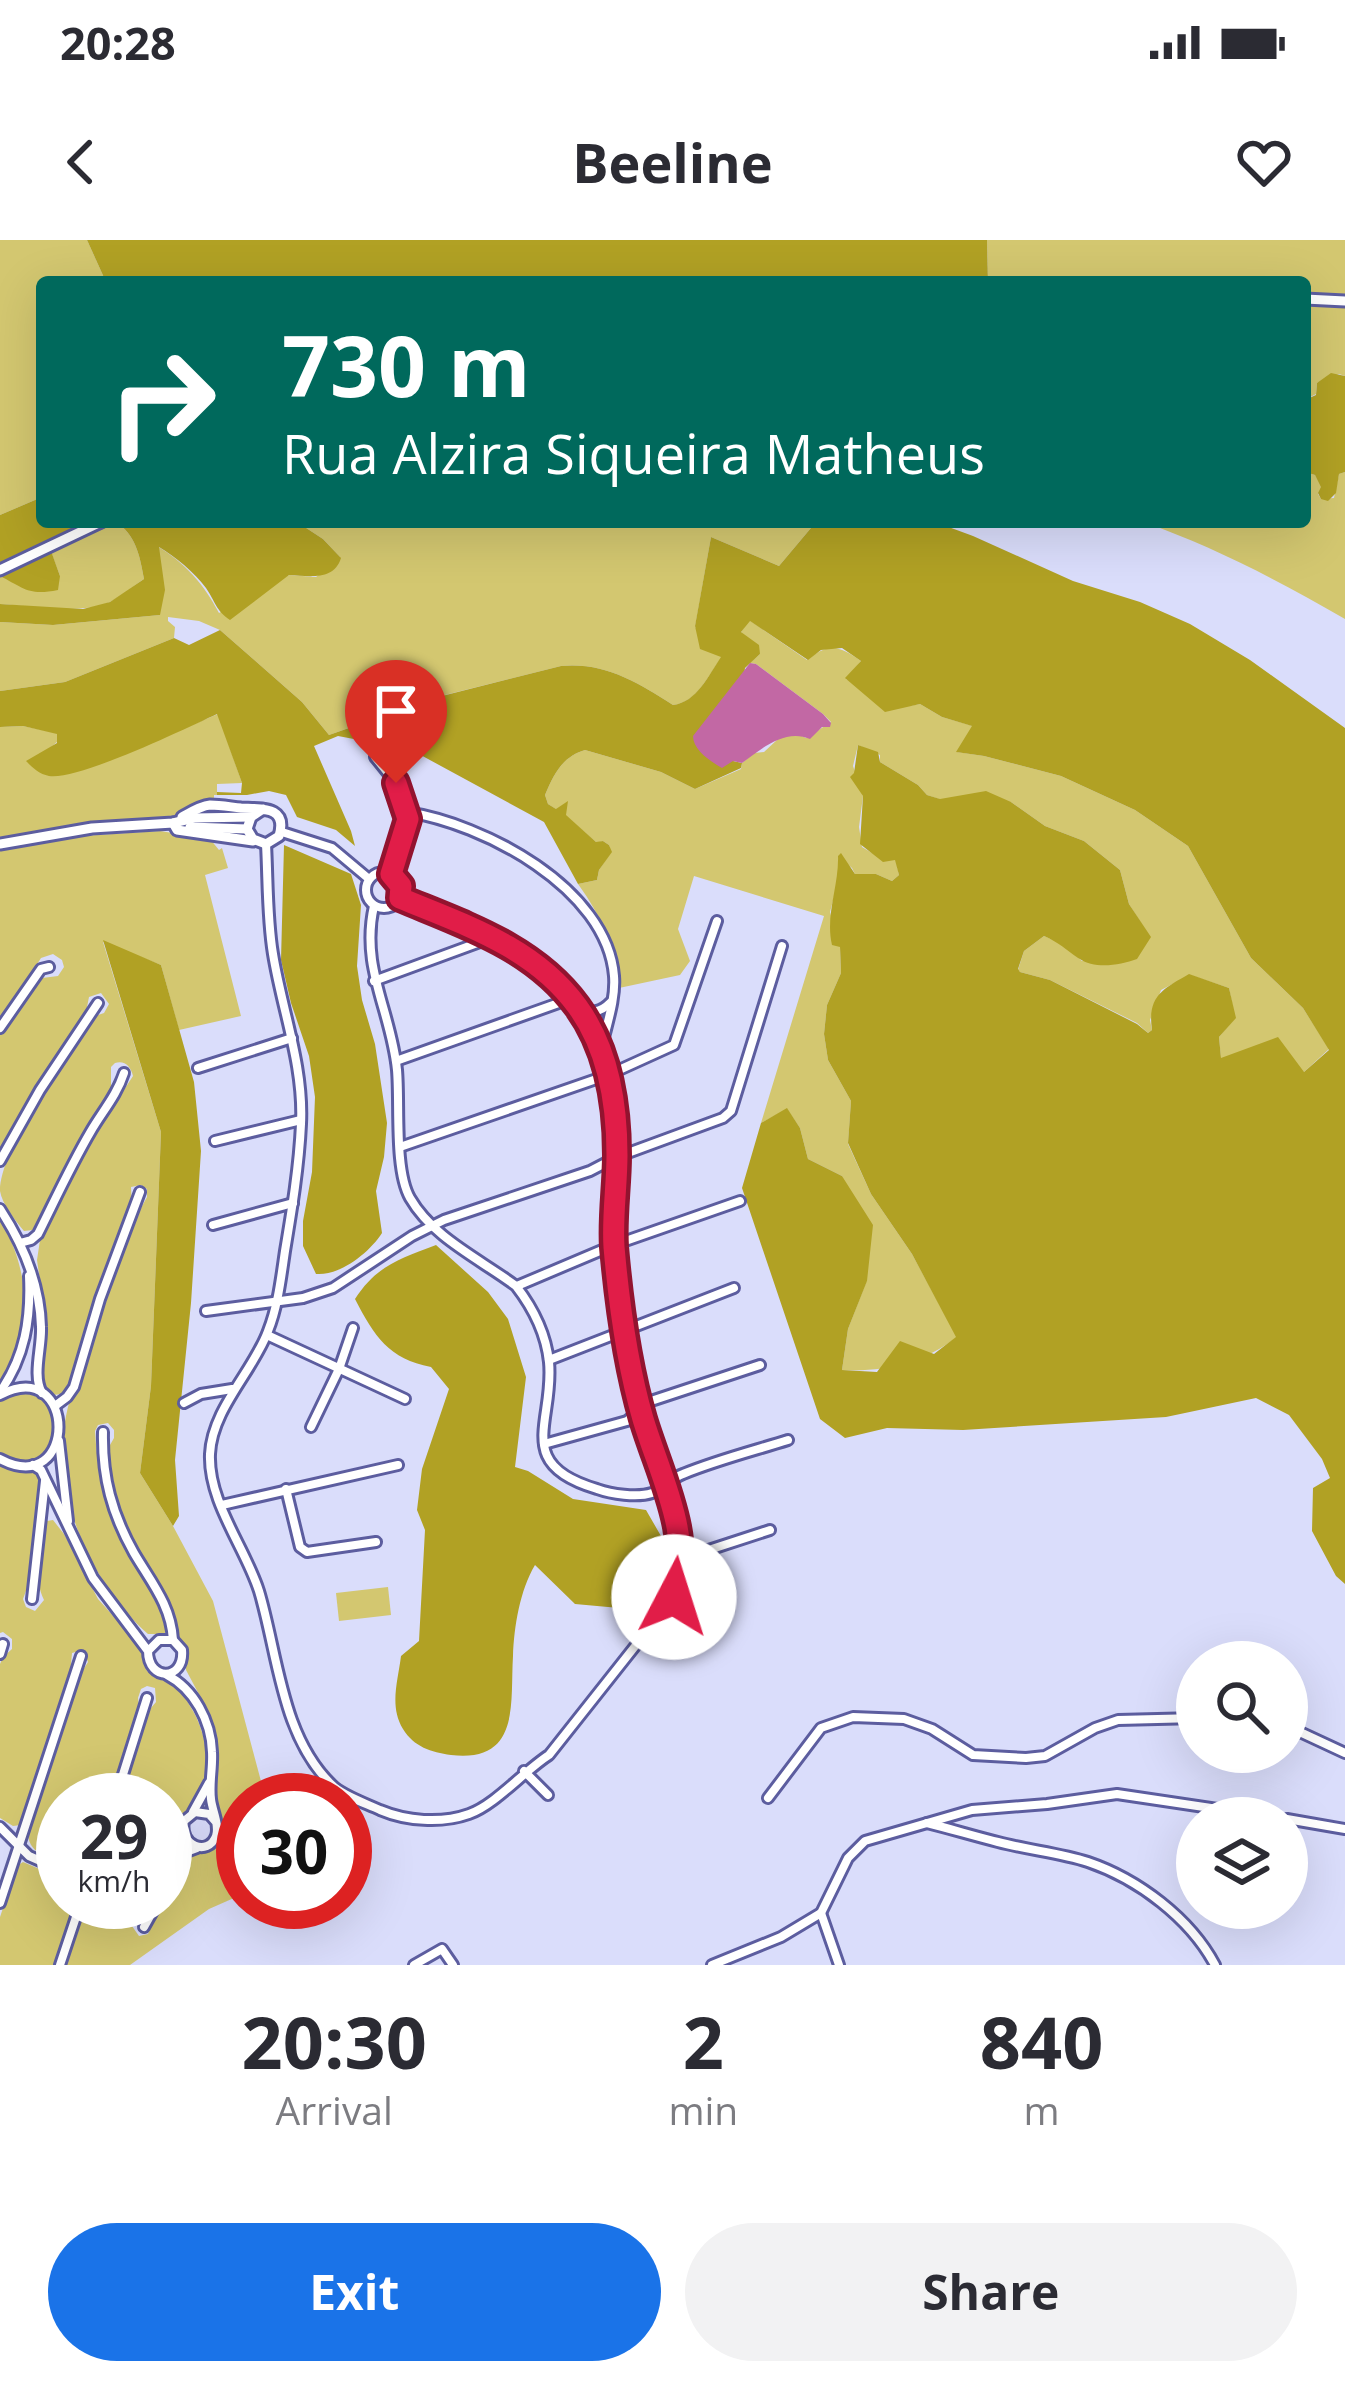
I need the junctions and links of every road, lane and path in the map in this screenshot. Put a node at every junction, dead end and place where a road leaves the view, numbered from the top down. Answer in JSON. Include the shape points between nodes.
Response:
{"nodes":[{"id":1,"x":1311,"y":299,"type":"edge"},
{"id":2,"x":1345,"y":301,"type":"edge"},
{"id":3,"x":88,"y":528,"type":"edge"},
{"id":4,"x":0,"y":570,"type":"edge"},
{"id":5,"x":375,"y":757,"type":"dead end"},
{"id":6,"x":236,"y":808,"type":"junction"},
{"id":7,"x":262,"y":809,"type":"junction"},
{"id":8,"x":406,"y":812,"type":"junction"},
{"id":9,"x":192,"y":819,"type":"junction"},
{"id":10,"x":248,"y":821,"type":"junction"},
{"id":11,"x":173,"y":824,"type":"junction"},
{"id":12,"x":282,"y":832,"type":"junction"},
{"id":13,"x":261,"y":843,"type":"junction"},
{"id":14,"x":0,"y":844,"type":"edge"},
{"id":15,"x":391,"y":874,"type":"junction"},
{"id":16,"x":369,"y":879,"type":"junction"},
{"id":17,"x":400,"y":898,"type":"junction"},
{"id":18,"x":374,"y":906,"type":"junction"},
{"id":19,"x":717,"y":921,"type":"dead end"},
{"id":20,"x":494,"y":937,"type":"junction"},
{"id":21,"x":782,"y":946,"type":"dead end"},
{"id":22,"x":49,"y":967,"type":"dead end"},
{"id":23,"x":374,"y":981,"type":"junction"},
{"id":24,"x":612,"y":1001,"type":"junction"},
{"id":25,"x":574,"y":1002,"type":"junction"},
{"id":26,"x":98,"y":1003,"type":"dead end"},
{"id":27,"x":0,"y":1028,"type":"edge"},
{"id":28,"x":292,"y":1038,"type":"junction"},
{"id":29,"x":601,"y":1051,"type":"junction"},
{"id":30,"x":396,"y":1061,"type":"junction"},
{"id":31,"x":198,"y":1068,"type":"dead end"},
{"id":32,"x":124,"y":1073,"type":"dead end"},
{"id":33,"x":608,"y":1075,"type":"junction"},
{"id":34,"x":302,"y":1120,"type":"junction"},
{"id":35,"x":215,"y":1141,"type":"dead end"},
{"id":36,"x":400,"y":1147,"type":"junction"},
{"id":37,"x":617,"y":1157,"type":"junction"},
{"id":38,"x":0,"y":1161,"type":"edge"},
{"id":39,"x":140,"y":1192,"type":"dead end"},
{"id":40,"x":740,"y":1201,"type":"dead end"},
{"id":41,"x":293,"y":1203,"type":"junction"},
{"id":42,"x":0,"y":1209,"type":"edge"},
{"id":43,"x":213,"y":1225,"type":"dead end"},
{"id":44,"x":429,"y":1226,"type":"junction"},
{"id":45,"x":20,"y":1243,"type":"junction"},
{"id":46,"x":614,"y":1245,"type":"junction"},
{"id":47,"x":29,"y":1269,"type":"junction"},
{"id":48,"x":516,"y":1286,"type":"junction"},
{"id":49,"x":734,"y":1288,"type":"dead end"},
{"id":50,"x":277,"y":1300,"type":"junction"},
{"id":51,"x":206,"y":1311,"type":"dead end"},
{"id":52,"x":353,"y":1328,"type":"dead end"},
{"id":53,"x":624,"y":1329,"type":"junction"},
{"id":54,"x":267,"y":1335,"type":"junction"},
{"id":55,"x":549,"y":1360,"type":"junction"},
{"id":56,"x":760,"y":1365,"type":"dead end"},
{"id":57,"x":339,"y":1370,"type":"junction"},
{"id":58,"x":233,"y":1389,"type":"junction"},
{"id":59,"x":42,"y":1393,"type":"junction"},
{"id":60,"x":0,"y":1394,"type":"edge"},
{"id":61,"x":405,"y":1399,"type":"dead end"},
{"id":62,"x":184,"y":1402,"type":"dead end"},
{"id":63,"x":55,"y":1406,"type":"junction"},
{"id":64,"x":641,"y":1411,"type":"junction"},
{"id":65,"x":311,"y":1427,"type":"dead end"},
{"id":66,"x":103,"y":1432,"type":"dead end"},
{"id":67,"x":59,"y":1438,"type":"junction"},
{"id":68,"x":788,"y":1440,"type":"dead end"},
{"id":69,"x":543,"y":1444,"type":"junction"},
{"id":70,"x":0,"y":1459,"type":"edge"},
{"id":71,"x":32,"y":1465,"type":"junction"},
{"id":72,"x":398,"y":1465,"type":"dead end"},
{"id":73,"x":45,"y":1479,"type":"junction"},
{"id":74,"x":664,"y":1486,"type":"junction"},
{"id":75,"x":286,"y":1490,"type":"junction"},
{"id":76,"x":222,"y":1505,"type":"junction"},
{"id":77,"x":39,"y":1521,"type":"junction"},
{"id":78,"x":67,"y":1525,"type":"junction"},
{"id":79,"x":770,"y":1530,"type":"dead end"},
{"id":80,"x":376,"y":1542,"type":"dead end"},
{"id":81,"x":681,"y":1559,"type":"junction"},
{"id":82,"x":32,"y":1599,"type":"dead end"},
{"id":83,"x":133,"y":1627,"type":"junction"},
{"id":84,"x":159,"y":1640,"type":"junction"},
{"id":85,"x":173,"y":1640,"type":"junction"},
{"id":86,"x":148,"y":1651,"type":"junction"},
{"id":87,"x":81,"y":1656,"type":"dead end"},
{"id":88,"x":182,"y":1663,"type":"junction"},
{"id":89,"x":165,"y":1674,"type":"junction"},
{"id":90,"x":189,"y":1691,"type":"junction"},
{"id":91,"x":146,"y":1697,"type":"dead end"},
{"id":92,"x":1176,"y":1719,"type":"edge"},
{"id":93,"x":1308,"y":1736,"type":"edge"},
{"id":94,"x":1345,"y":1753,"type":"edge"},
{"id":95,"x":524,"y":1771,"type":"junction"},
{"id":96,"x":123,"y":1773,"type":"edge"},
{"id":97,"x":323,"y":1773,"type":"edge"},
{"id":98,"x":209,"y":1782,"type":"junction"},
{"id":99,"x":548,"y":1795,"type":"dead end"},
{"id":100,"x":768,"y":1798,"type":"dead end"},
{"id":101,"x":1176,"y":1803,"type":"edge"},
{"id":102,"x":372,"y":1805,"type":"edge"},
{"id":103,"x":192,"y":1812,"type":"edge"},
{"id":104,"x":192,"y":1814,"type":"edge"},
{"id":105,"x":216,"y":1822,"type":"joint"},
{"id":106,"x":925,"y":1822,"type":"junction"},
{"id":107,"x":1308,"y":1823,"type":"edge"},
{"id":108,"x":0,"y":1827,"type":"edge"},
{"id":109,"x":1345,"y":1829,"type":"edge"},
{"id":110,"x":216,"y":1835,"type":"edge"},
{"id":111,"x":192,"y":1843,"type":"edge"},
{"id":112,"x":19,"y":1846,"type":"junction"},
{"id":113,"x":199,"y":1847,"type":"junction"},
{"id":114,"x":192,"y":1849,"type":"edge"},
{"id":115,"x":36,"y":1859,"type":"edge"},
{"id":116,"x":0,"y":1903,"type":"edge"},
{"id":117,"x":821,"y":1913,"type":"junction"},
{"id":118,"x":72,"y":1929,"type":"edge"},
{"id":119,"x":60,"y":1965,"type":"edge"},
{"id":120,"x":414,"y":1965,"type":"edge"},
{"id":121,"x":453,"y":1965,"type":"edge"},
{"id":122,"x":712,"y":1965,"type":"edge"},
{"id":123,"x":839,"y":1965,"type":"edge"},
{"id":124,"x":1215,"y":1965,"type":"edge"}],
"edges":[{"from":1,"to":2,"type":"street"},
{"from":3,"to":4,"type":"street"},
{"from":5,"to":8,"type":"street"},
{"from":6,"to":7,"type":"street"},
{"from":6,"to":9,"type":"street","via":[[213,805]]},
{"from":6,"to":10,"type":"street"},
{"from":7,"to":10,"type":"street"},
{"from":7,"to":12,"type":"street","via":[[278,815]]},
{"from":8,"to":15,"type":"street"},
{"from":8,"to":24,"type":"street","via":[[481,833],[571,892],[608,948]]},
{"from":9,"to":10,"type":"street"},
{"from":9,"to":11,"type":"street"},
{"from":9,"to":11,"type":"street"},
{"from":10,"to":13,"type":"street"},
{"from":11,"to":13,"type":"street"},
{"from":11,"to":14,"type":"street"},
{"from":12,"to":13,"type":"street"},
{"from":12,"to":16,"type":"street","via":[[332,848]]},
{"from":13,"to":28,"type":"street"},
{"from":15,"to":16,"type":"street"},
{"from":15,"to":17,"type":"street"},
{"from":16,"to":18,"type":"street"},
{"from":17,"to":18,"type":"street"},
{"from":17,"to":20,"type":"street"},
{"from":18,"to":23,"type":"street"},
{"from":19,"to":33,"type":"street","via":[[674,1045]]},
{"from":20,"to":23,"type":"street"},
{"from":20,"to":25,"type":"street"},
{"from":21,"to":37,"type":"street","via":[[731,1111]]},
{"from":22,"to":27,"type":"street"},
{"from":23,"to":30,"type":"street"},
{"from":24,"to":25,"type":"street","via":[[590,1012]]},
{"from":24,"to":29,"type":"street"},
{"from":25,"to":29,"type":"street"},
{"from":25,"to":30,"type":"street"},
{"from":26,"to":38,"type":"street"},
{"from":28,"to":31,"type":"street"},
{"from":28,"to":34,"type":"street"},
{"from":29,"to":33,"type":"street"},
{"from":30,"to":36,"type":"street"},
{"from":32,"to":45,"type":"street","via":[[38,1234]]},
{"from":33,"to":36,"type":"street"},
{"from":33,"to":37,"type":"street"},
{"from":34,"to":35,"type":"street"},
{"from":34,"to":41,"type":"street"},
{"from":36,"to":44,"type":"street","via":[[407,1194]]},
{"from":37,"to":44,"type":"street"},
{"from":37,"to":46,"type":"street"},
{"from":39,"to":63,"type":"street","via":[[74,1387]]},
{"from":40,"to":46,"type":"street"},
{"from":41,"to":43,"type":"street"},
{"from":41,"to":50,"type":"street"},
{"from":42,"to":45,"type":"street"},
{"from":44,"to":48,"type":"street"},
{"from":44,"to":50,"type":"street","via":[[333,1288]]},
{"from":45,"to":47,"type":"street"},
{"from":46,"to":48,"type":"street"},
{"from":46,"to":53,"type":"street"},
{"from":47,"to":59,"type":"street","via":[[41,1316]]},
{"from":47,"to":60,"type":"street","via":[[26,1337]]},
{"from":48,"to":55,"type":"street","via":[[536,1316]]},
{"from":49,"to":53,"type":"street"},
{"from":50,"to":51,"type":"street"},
{"from":50,"to":54,"type":"street"},
{"from":52,"to":57,"type":"street"},
{"from":53,"to":55,"type":"street"},
{"from":53,"to":64,"type":"street"},
{"from":54,"to":57,"type":"street"},
{"from":54,"to":58,"type":"street"},
{"from":55,"to":69,"type":"street"},
{"from":56,"to":64,"type":"street"},
{"from":57,"to":61,"type":"street"},
{"from":57,"to":65,"type":"street"},
{"from":58,"to":62,"type":"street"},
{"from":58,"to":76,"type":"street","via":[[210,1454]]},
{"from":59,"to":60,"type":"street"},
{"from":59,"to":63,"type":"street"},
{"from":63,"to":67,"type":"street"},
{"from":64,"to":69,"type":"street"},
{"from":64,"to":74,"type":"street"},
{"from":66,"to":85,"type":"street","via":[[113,1507],[166,1606]]},
{"from":67,"to":71,"type":"street"},
{"from":67,"to":78,"type":"street"},
{"from":68,"to":74,"type":"street"},
{"from":69,"to":74,"type":"street","via":[[560,1472],[579,1484],[642,1494]]},
{"from":70,"to":71,"type":"street"},
{"from":71,"to":73,"type":"street"},
{"from":72,"to":75,"type":"street"},
{"from":73,"to":77,"type":"street"},
{"from":73,"to":78,"type":"street"},
{"from":74,"to":81,"type":"street"},
{"from":75,"to":76,"type":"street"},
{"from":75,"to":80,"type":"street","via":[[307,1552]]},
{"from":76,"to":97,"type":"street","via":[[258,1588],[288,1707]]},
{"from":77,"to":78,"type":"street"},
{"from":77,"to":82,"type":"street"},
{"from":78,"to":83,"type":"street","via":[[93,1578]]},
{"from":79,"to":81,"type":"street"},
{"from":81,"to":95,"type":"street","via":[[674,1597],[549,1755]]},
{"from":83,"to":84,"type":"street"},
{"from":83,"to":86,"type":"street"},
{"from":84,"to":85,"type":"street"},
{"from":84,"to":86,"type":"street"},
{"from":85,"to":88,"type":"street"},
{"from":86,"to":89,"type":"street","via":[[153,1669]]},
{"from":87,"to":112,"type":"street"},
{"from":88,"to":89,"type":"street"},
{"from":88,"to":90,"type":"street"},
{"from":89,"to":90,"type":"street"},
{"from":90,"to":98,"type":"street","via":[[212,1743]]},
{"from":91,"to":96,"type":"street"},
{"from":92,"to":100,"type":"street","via":[[1118,1720],[1026,1758],[973,1755],[904,1720],[854,1717],[821,1728]]},
{"from":93,"to":94,"type":"street"},
{"from":95,"to":99,"type":"street"},
{"from":95,"to":102,"type":"street","via":[[470,1814],[399,1818]]},
{"from":98,"to":103,"type":"street"},
{"from":98,"to":105,"type":"street"},
{"from":101,"to":106,"type":"street","via":[[1117,1794]]},
{"from":104,"to":105,"type":"street"},
{"from":106,"to":117,"type":"street","via":[[865,1841]]},
{"from":106,"to":124,"type":"street","via":[[1112,1872],[1189,1928]]},
{"from":107,"to":109,"type":"street"},
{"from":108,"to":112,"type":"street"},
{"from":110,"to":113,"type":"street"},
{"from":111,"to":113,"type":"street"},
{"from":112,"to":115,"type":"street"},
{"from":112,"to":116,"type":"street"},
{"from":113,"to":114,"type":"street"},
{"from":117,"to":122,"type":"street"},
{"from":117,"to":123,"type":"street"},
{"from":118,"to":119,"type":"street"},
{"from":120,"to":121,"type":"street","via":[[442,1949]]}]}
